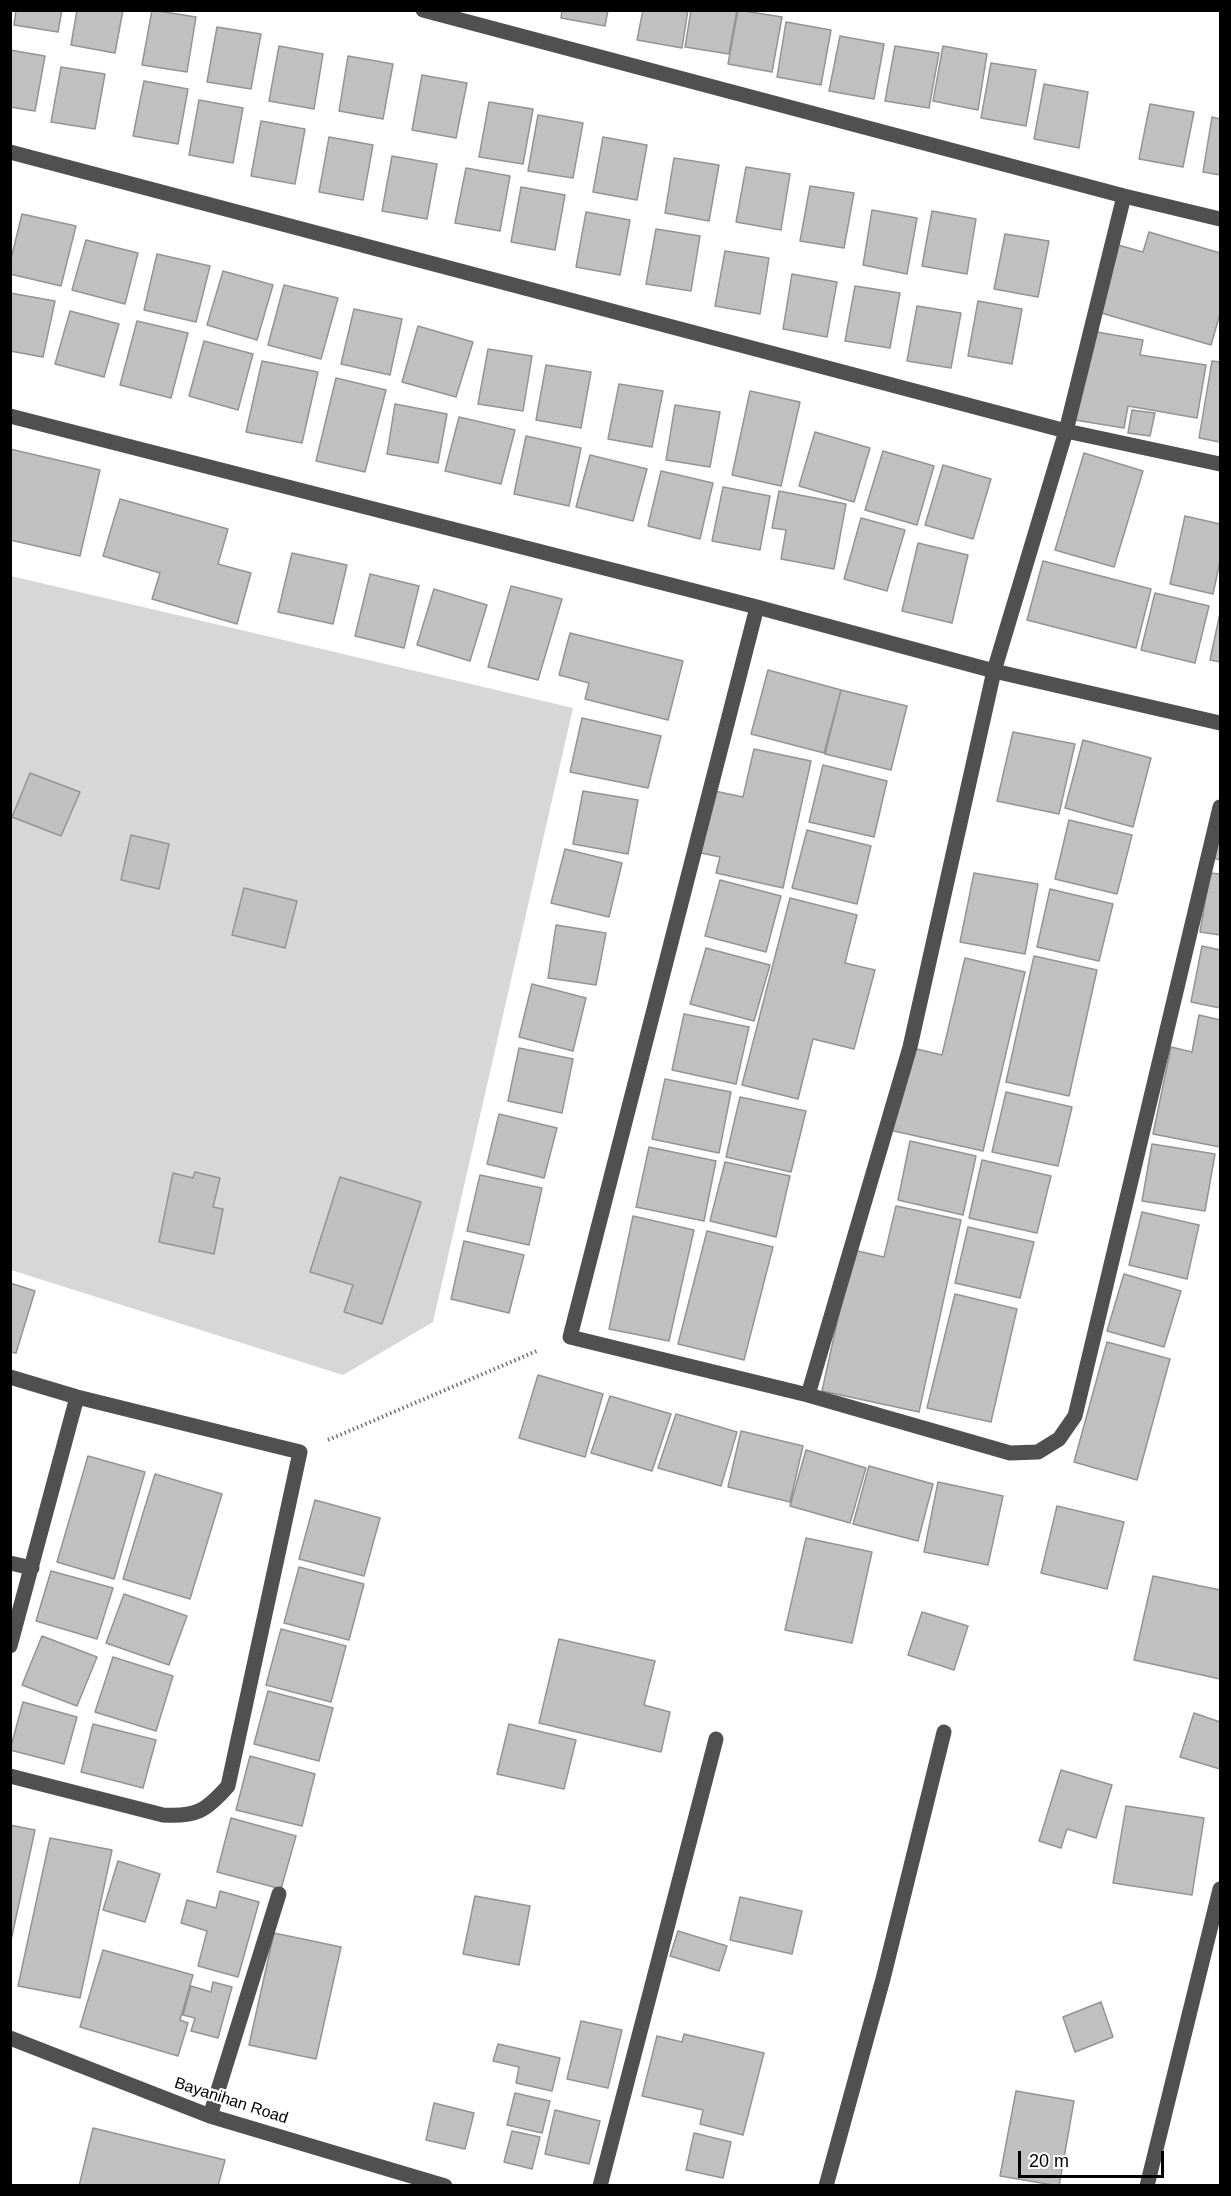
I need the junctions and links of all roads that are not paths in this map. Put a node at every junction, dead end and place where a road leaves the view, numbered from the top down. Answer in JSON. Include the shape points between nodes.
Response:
{"nodes":[{"id":1,"x":423,"y":10,"type":"edge"},
{"id":2,"x":10,"y":152,"type":"edge"},
{"id":3,"x":1124,"y":196,"type":"junction"},
{"id":4,"x":1221,"y":219,"type":"edge"},
{"id":5,"x":10,"y":416,"type":"edge"},
{"id":6,"x":1066,"y":430,"type":"junction"},
{"id":7,"x":1221,"y":464,"type":"edge"},
{"id":8,"x":758,"y":607,"type":"junction"},
{"id":9,"x":994,"y":672,"type":"junction"},
{"id":10,"x":1221,"y":723,"type":"edge"},
{"id":11,"x":1221,"y":807,"type":"edge"},
{"id":12,"x":10,"y":1377,"type":"edge"},
{"id":13,"x":808,"y":1395,"type":"junction"},
{"id":14,"x":77,"y":1397,"type":"junction"},
{"id":15,"x":10,"y":1563,"type":"edge"},
{"id":16,"x":32,"y":1568,"type":"junction"},
{"id":17,"x":10,"y":1646,"type":"edge"},
{"id":18,"x":944,"y":1732,"type":"dead end"},
{"id":19,"x":716,"y":1739,"type":"dead end"},
{"id":20,"x":10,"y":1776,"type":"edge"},
{"id":21,"x":1221,"y":1889,"type":"edge"},
{"id":22,"x":279,"y":1894,"type":"dead end"},
{"id":23,"x":10,"y":2038,"type":"edge"},
{"id":24,"x":210,"y":2116,"type":"junction"},
{"id":25,"x":445,"y":2186,"type":"edge"},
{"id":26,"x":600,"y":2186,"type":"edge"},
{"id":27,"x":826,"y":2186,"type":"edge"},
{"id":28,"x":1147,"y":2186,"type":"edge"}],
"edges":[{"from":1,"to":3,"type":"street"},
{"from":2,"to":6,"type":"street"},
{"from":3,"to":4,"type":"street"},
{"from":3,"to":6,"type":"street"},
{"from":5,"to":8,"type":"street"},
{"from":6,"to":7,"type":"street"},
{"from":6,"to":9,"type":"street"},
{"from":8,"to":9,"type":"street"},
{"from":8,"to":13,"type":"street","via":[[570,1337]]},
{"from":9,"to":10,"type":"street"},
{"from":9,"to":13,"type":"street","via":[[910,1047]]},
{"from":11,"to":13,"type":"street","via":[[1075,1416],[1059,1439],[1038,1452],[1010,1454]]},
{"from":12,"to":14,"type":"street"},
{"from":14,"to":16,"type":"street"},
{"from":14,"to":20,"type":"street","via":[[300,1452],[228,1786],[212,1804],[186,1816],[163,1815]]},
{"from":15,"to":16,"type":"street"},
{"from":16,"to":17,"type":"street"},
{"from":18,"to":27,"type":"street","via":[[883,1979]]},
{"from":19,"to":26,"type":"street"},
{"from":21,"to":28,"type":"street"},
{"from":22,"to":24,"type":"street"},
{"from":23,"to":24,"type":"street","name":"Bayanihan Road"},
{"from":24,"to":25,"type":"street","name":"Bayanihan Road"}]}
